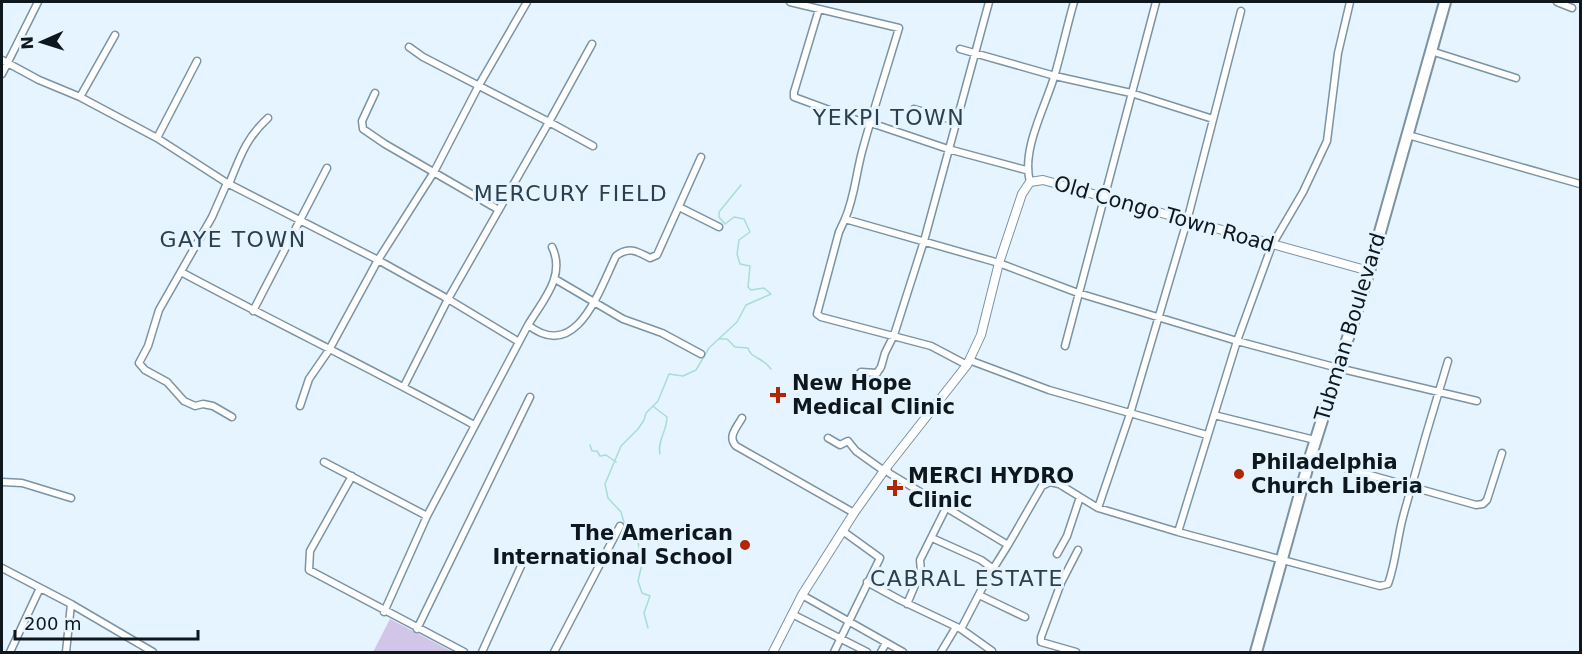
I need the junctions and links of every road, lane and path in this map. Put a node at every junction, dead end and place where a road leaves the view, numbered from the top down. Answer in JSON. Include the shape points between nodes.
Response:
{"nodes":[{"id":1,"x":38,"y":2,"type":"edge"},
{"id":2,"x":527,"y":2,"type":"edge"},
{"id":3,"x":790,"y":2,"type":"edge"},
{"id":4,"x":989,"y":2,"type":"edge"},
{"id":5,"x":1074,"y":2,"type":"edge"},
{"id":6,"x":1156,"y":2,"type":"edge"},
{"id":7,"x":1350,"y":2,"type":"edge"},
{"id":8,"x":1445,"y":2,"type":"edge"},
{"id":9,"x":1557,"y":2,"type":"edge"},
{"id":10,"x":1572,"y":8,"type":"dead end"},
{"id":11,"x":819,"y":9,"type":"junction"},
{"id":12,"x":1241,"y":11,"type":"dead end"},
{"id":13,"x":115,"y":35,"type":"dead end"},
{"id":14,"x":592,"y":44,"type":"dead end"},
{"id":15,"x":409,"y":47,"type":"dead end"},
{"id":16,"x":960,"y":49,"type":"dead end"},
{"id":17,"x":1431,"y":51,"type":"junction"},
{"id":18,"x":976,"y":53,"type":"junction"},
{"id":19,"x":197,"y":61,"type":"dead end"},
{"id":20,"x":5,"y":62,"type":"edge"},
{"id":21,"x":2,"y":74,"type":"edge"},
{"id":22,"x":1055,"y":76,"type":"junction"},
{"id":23,"x":1516,"y":78,"type":"dead end"},
{"id":24,"x":479,"y":86,"type":"junction"},
{"id":25,"x":375,"y":93,"type":"dead end"},
{"id":26,"x":1131,"y":93,"type":"junction"},
{"id":27,"x":80,"y":97,"type":"junction"},
{"id":28,"x":914,"y":109,"type":"dead end"},
{"id":29,"x":268,"y":118,"type":"dead end"},
{"id":30,"x":1213,"y":118,"type":"junction"},
{"id":31,"x":956,"y":121,"type":"junction"},
{"id":32,"x":549,"y":122,"type":"junction"},
{"id":33,"x":871,"y":124,"type":"junction"},
{"id":34,"x":1408,"y":135,"type":"junction"},
{"id":35,"x":157,"y":138,"type":"junction"},
{"id":36,"x":593,"y":146,"type":"dead end"},
{"id":37,"x":948,"y":149,"type":"junction"},
{"id":38,"x":701,"y":157,"type":"dead end"},
{"id":39,"x":327,"y":168,"type":"dead end"},
{"id":40,"x":1026,"y":170,"type":"junction"},
{"id":41,"x":434,"y":172,"type":"junction"},
{"id":42,"x":1029,"y":182,"type":"junction"},
{"id":43,"x":228,"y":183,"type":"junction"},
{"id":44,"x":1581,"y":184,"type":"edge"},
{"id":45,"x":1105,"y":197,"type":"junction"},
{"id":46,"x":680,"y":207,"type":"junction"},
{"id":47,"x":499,"y":210,"type":"junction"},
{"id":48,"x":845,"y":219,"type":"junction"},
{"id":49,"x":299,"y":220,"type":"junction"},
{"id":50,"x":1187,"y":221,"type":"junction"},
{"id":51,"x":719,"y":227,"type":"dead end"},
{"id":52,"x":924,"y":241,"type":"junction"},
{"id":53,"x":1272,"y":245,"type":"junction"},
{"id":54,"x":552,"y":247,"type":"dead end"},
{"id":55,"x":378,"y":260,"type":"junction"},
{"id":56,"x":999,"y":263,"type":"junction"},
{"id":57,"x":1369,"y":271,"type":"junction"},
{"id":58,"x":181,"y":272,"type":"junction"},
{"id":59,"x":555,"y":279,"type":"junction"},
{"id":60,"x":1078,"y":293,"type":"junction"},
{"id":61,"x":448,"y":299,"type":"junction"},
{"id":62,"x":593,"y":301,"type":"junction"},
{"id":63,"x":253,"y":311,"type":"junction"},
{"id":64,"x":1158,"y":316,"type":"junction"},
{"id":65,"x":528,"y":325,"type":"junction"},
{"id":66,"x":894,"y":335,"type":"junction"},
{"id":67,"x":1237,"y":341,"type":"junction"},
{"id":68,"x":519,"y":342,"type":"junction"},
{"id":69,"x":1065,"y":346,"type":"dead end"},
{"id":70,"x":329,"y":350,"type":"junction"},
{"id":71,"x":701,"y":354,"type":"dead end"},
{"id":72,"x":1448,"y":362,"type":"dead end"},
{"id":73,"x":968,"y":363,"type":"junction"},
{"id":74,"x":1338,"y":368,"type":"junction"},
{"id":75,"x":856,"y":378,"type":"dead end"},
{"id":76,"x":404,"y":386,"type":"junction"},
{"id":77,"x":1439,"y":391,"type":"junction"},
{"id":78,"x":530,"y":397,"type":"dead end"},
{"id":79,"x":1477,"y":401,"type":"dead end"},
{"id":80,"x":300,"y":406,"type":"dead end"},
{"id":81,"x":1130,"y":414,"type":"junction"},
{"id":82,"x":1214,"y":414,"type":"junction"},
{"id":83,"x":232,"y":417,"type":"dead end"},
{"id":84,"x":742,"y":418,"type":"dead end"},
{"id":85,"x":474,"y":425,"type":"junction"},
{"id":86,"x":1207,"y":435,"type":"junction"},
{"id":87,"x":828,"y":438,"type":"dead end"},
{"id":88,"x":1315,"y":440,"type":"junction"},
{"id":89,"x":1502,"y":453,"type":"dead end"},
{"id":90,"x":1310,"y":458,"type":"junction"},
{"id":91,"x":324,"y":462,"type":"dead end"},
{"id":92,"x":885,"y":470,"type":"junction"},
{"id":93,"x":352,"y":476,"type":"junction"},
{"id":94,"x":2,"y":482,"type":"edge"},
{"id":95,"x":1411,"y":487,"type":"junction"},
{"id":96,"x":1080,"y":496,"type":"junction"},
{"id":97,"x":71,"y":498,"type":"dead end"},
{"id":98,"x":946,"y":508,"type":"junction"},
{"id":99,"x":1098,"y":508,"type":"junction"},
{"id":100,"x":854,"y":513,"type":"junction"},
{"id":101,"x":427,"y":516,"type":"junction"},
{"id":102,"x":620,"y":526,"type":"dead end"},
{"id":103,"x":844,"y":532,"type":"junction"},
{"id":104,"x":1178,"y":532,"type":"junction"},
{"id":105,"x":932,"y":538,"type":"junction"},
{"id":106,"x":1008,"y":545,"type":"junction"},
{"id":107,"x":1078,"y":550,"type":"dead end"},
{"id":108,"x":1057,"y":554,"type":"dead end"},
{"id":109,"x":526,"y":555,"type":"dead end"},
{"id":110,"x":1280,"y":559,"type":"junction"},
{"id":111,"x":2,"y":568,"type":"edge"},
{"id":112,"x":992,"y":568,"type":"junction"},
{"id":113,"x":867,"y":582,"type":"junction"},
{"id":114,"x":40,"y":588,"type":"junction"},
{"id":115,"x":802,"y":595,"type":"junction"},
{"id":116,"x":979,"y":595,"type":"junction"},
{"id":117,"x":72,"y":604,"type":"junction"},
{"id":118,"x":907,"y":604,"type":"junction"},
{"id":119,"x":384,"y":612,"type":"junction"},
{"id":120,"x":792,"y":614,"type":"junction"},
{"id":121,"x":1025,"y":617,"type":"dead end"},
{"id":122,"x":850,"y":621,"type":"junction"},
{"id":123,"x":958,"y":628,"type":"junction"},
{"id":124,"x":417,"y":629,"type":"junction"},
{"id":125,"x":842,"y":639,"type":"junction"},
{"id":126,"x":886,"y":643,"type":"junction"},
{"id":127,"x":10,"y":652,"type":"edge"},
{"id":128,"x":66,"y":652,"type":"edge"},
{"id":129,"x":153,"y":652,"type":"edge"},
{"id":130,"x":464,"y":652,"type":"edge"},
{"id":131,"x":482,"y":652,"type":"edge"},
{"id":132,"x":554,"y":652,"type":"edge"},
{"id":133,"x":773,"y":652,"type":"edge"},
{"id":134,"x":834,"y":652,"type":"edge"},
{"id":135,"x":867,"y":652,"type":"edge"},
{"id":136,"x":881,"y":652,"type":"edge"},
{"id":137,"x":903,"y":652,"type":"edge"},
{"id":138,"x":940,"y":652,"type":"edge"},
{"id":139,"x":990,"y":652,"type":"edge"},
{"id":140,"x":1076,"y":652,"type":"edge"},
{"id":141,"x":1256,"y":652,"type":"edge"}],
"edges":[{"from":1,"to":20,"type":"street"},
{"from":2,"to":24,"type":"street"},
{"from":3,"to":11,"type":"street"},
{"from":4,"to":18,"type":"street"},
{"from":5,"to":22,"type":"street"},
{"from":6,"to":26,"type":"street"},
{"from":7,"to":53,"type":"street","via":[[1338,53],[1327,141],[1304,192]]},
{"from":8,"to":17,"type":"highway","name":"Tubman Boulevard"},
{"from":9,"to":10,"type":"street"},
{"from":11,"to":33,"type":"street","via":[[794,97]]},
{"from":11,"to":33,"type":"street","via":[[899,28]]},
{"from":12,"to":30,"type":"street"},
{"from":13,"to":27,"type":"street"},
{"from":14,"to":32,"type":"street"},
{"from":15,"to":24,"type":"street"},
{"from":16,"to":18,"type":"street"},
{"from":17,"to":23,"type":"street"},
{"from":17,"to":34,"type":"highway","name":"Tubman Boulevard"},
{"from":18,"to":22,"type":"street"},
{"from":18,"to":31,"type":"street"},
{"from":19,"to":35,"type":"street"},
{"from":20,"to":21,"type":"street"},
{"from":20,"to":27,"type":"street"},
{"from":22,"to":26,"type":"street"},
{"from":22,"to":40,"type":"street"},
{"from":24,"to":32,"type":"street"},
{"from":24,"to":41,"type":"street"},
{"from":25,"to":41,"type":"street","via":[[363,129]]},
{"from":26,"to":30,"type":"street"},
{"from":26,"to":45,"type":"street"},
{"from":27,"to":35,"type":"street"},
{"from":28,"to":31,"type":"street"},
{"from":29,"to":43,"type":"street","via":[[245,145]]},
{"from":30,"to":50,"type":"street"},
{"from":31,"to":37,"type":"street"},
{"from":32,"to":36,"type":"street"},
{"from":32,"to":47,"type":"street"},
{"from":33,"to":37,"type":"street"},
{"from":33,"to":48,"type":"street","via":[[862,149],[853,202]]},
{"from":34,"to":44,"type":"street"},
{"from":34,"to":57,"type":"highway","name":"Tubman Boulevard"},
{"from":35,"to":43,"type":"street"},
{"from":37,"to":40,"type":"street"},
{"from":37,"to":52,"type":"street"},
{"from":38,"to":46,"type":"street"},
{"from":39,"to":49,"type":"street"},
{"from":40,"to":42,"type":"street"},
{"from":41,"to":47,"type":"street"},
{"from":41,"to":55,"type":"street"},
{"from":42,"to":45,"type":"street","name":"Old Congo Town Road","via":[[1043,180]]},
{"from":42,"to":56,"type":"street","name":"Old Congo Town Road"},
{"from":43,"to":49,"type":"street"},
{"from":43,"to":58,"type":"street"},
{"from":45,"to":50,"type":"street","name":"Old Congo Town Road"},
{"from":45,"to":60,"type":"street"},
{"from":46,"to":51,"type":"street"},
{"from":46,"to":62,"type":"street","via":[[657,255],[650,258],[631,249],[622,250]]},
{"from":47,"to":61,"type":"street"},
{"from":48,"to":52,"type":"street"},
{"from":48,"to":66,"type":"street","via":[[817,314]]},
{"from":49,"to":55,"type":"street"},
{"from":49,"to":63,"type":"street"},
{"from":50,"to":53,"type":"street","name":"Old Congo Town Road"},
{"from":50,"to":64,"type":"street"},
{"from":52,"to":56,"type":"street"},
{"from":52,"to":66,"type":"street"},
{"from":53,"to":57,"type":"street","name":"Old Congo Town Road"},
{"from":53,"to":67,"type":"street"},
{"from":54,"to":59,"type":"street","via":[[557,258]]},
{"from":55,"to":61,"type":"street"},
{"from":55,"to":70,"type":"street"},
{"from":56,"to":60,"type":"street"},
{"from":56,"to":73,"type":"street","name":"Old Congo Town Road","via":[[981,335]]},
{"from":57,"to":74,"type":"highway","name":"Tubman Boulevard"},
{"from":58,"to":63,"type":"street"},
{"from":58,"to":83,"type":"street","via":[[159,310],[140,366],[167,382],[184,401],[195,406],[213,406]]},
{"from":59,"to":62,"type":"street"},
{"from":59,"to":65,"type":"street"},
{"from":60,"to":64,"type":"street"},
{"from":60,"to":69,"type":"street"},
{"from":61,"to":68,"type":"street"},
{"from":61,"to":76,"type":"street"},
{"from":62,"to":65,"type":"street","via":[[572,332],[548,336]]},
{"from":62,"to":71,"type":"street"},
{"from":63,"to":70,"type":"street"},
{"from":64,"to":67,"type":"street"},
{"from":64,"to":81,"type":"street"},
{"from":65,"to":68,"type":"street"},
{"from":66,"to":73,"type":"street"},
{"from":66,"to":75,"type":"street","via":[[877,373],[861,372]]},
{"from":67,"to":74,"type":"street"},
{"from":67,"to":82,"type":"street"},
{"from":68,"to":85,"type":"street"},
{"from":70,"to":76,"type":"street"},
{"from":70,"to":80,"type":"street","via":[[309,379]]},
{"from":72,"to":77,"type":"street"},
{"from":73,"to":81,"type":"street"},
{"from":73,"to":92,"type":"street","name":"Old Congo Town Road"},
{"from":74,"to":77,"type":"street"},
{"from":74,"to":88,"type":"highway","name":"Tubman Boulevard"},
{"from":76,"to":85,"type":"street"},
{"from":77,"to":79,"type":"street"},
{"from":77,"to":95,"type":"street"},
{"from":78,"to":124,"type":"street"},
{"from":81,"to":86,"type":"street"},
{"from":81,"to":99,"type":"street"},
{"from":82,"to":86,"type":"street"},
{"from":82,"to":88,"type":"street"},
{"from":84,"to":100,"type":"street","via":[[731,437],[736,446]]},
{"from":85,"to":101,"type":"street"},
{"from":86,"to":104,"type":"street"},
{"from":87,"to":92,"type":"street","via":[[840,445],[848,441]]},
{"from":88,"to":90,"type":"highway","name":"Tubman Boulevard"},
{"from":89,"to":95,"type":"street","via":[[1487,500],[1482,504]]},
{"from":90,"to":95,"type":"street"},
{"from":90,"to":110,"type":"highway","name":"Tubman Boulevard"},
{"from":91,"to":93,"type":"street"},
{"from":92,"to":98,"type":"street"},
{"from":92,"to":100,"type":"street","name":"Old Congo Town Road"},
{"from":93,"to":101,"type":"street"},
{"from":93,"to":119,"type":"street","via":[[310,551],[309,570]]},
{"from":94,"to":97,"type":"street","via":[[22,483]]},
{"from":95,"to":110,"type":"street","via":[[1388,584],[1372,586]]},
{"from":96,"to":99,"type":"street"},
{"from":96,"to":106,"type":"street","via":[[1059,484],[1050,482],[1042,486]]},
{"from":96,"to":108,"type":"street"},
{"from":98,"to":105,"type":"street"},
{"from":98,"to":106,"type":"street"},
{"from":99,"to":104,"type":"street"},
{"from":100,"to":103,"type":"street","name":"Old Congo Town Road"},
{"from":101,"to":119,"type":"street"},
{"from":102,"to":132,"type":"street"},
{"from":103,"to":113,"type":"street","via":[[880,558]]},
{"from":103,"to":115,"type":"street","name":"Old Congo Town Road"},
{"from":104,"to":110,"type":"street"},
{"from":105,"to":112,"type":"street"},
{"from":105,"to":118,"type":"street","via":[[920,560],[921,571]]},
{"from":106,"to":112,"type":"street"},
{"from":107,"to":140,"type":"street","via":[[1041,637],[1047,645]]},
{"from":109,"to":131,"type":"street"},
{"from":110,"to":141,"type":"highway","name":"Tubman Boulevard"},
{"from":111,"to":114,"type":"street"},
{"from":112,"to":116,"type":"street"},
{"from":113,"to":118,"type":"street"},
{"from":113,"to":122,"type":"street"},
{"from":114,"to":117,"type":"street"},
{"from":114,"to":127,"type":"street"},
{"from":115,"to":120,"type":"street","name":"Old Congo Town Road"},
{"from":115,"to":122,"type":"street"},
{"from":116,"to":121,"type":"street"},
{"from":116,"to":123,"type":"street"},
{"from":117,"to":128,"type":"street"},
{"from":117,"to":129,"type":"street"},
{"from":118,"to":123,"type":"street"},
{"from":119,"to":124,"type":"street"},
{"from":120,"to":125,"type":"street"},
{"from":120,"to":133,"type":"street","name":"Old Congo Town Road"},
{"from":122,"to":125,"type":"street"},
{"from":122,"to":126,"type":"street"},
{"from":123,"to":138,"type":"street"},
{"from":123,"to":139,"type":"street"},
{"from":124,"to":130,"type":"street"},
{"from":125,"to":134,"type":"street"},
{"from":125,"to":135,"type":"street"},
{"from":126,"to":136,"type":"street"},
{"from":126,"to":137,"type":"street"}]}
